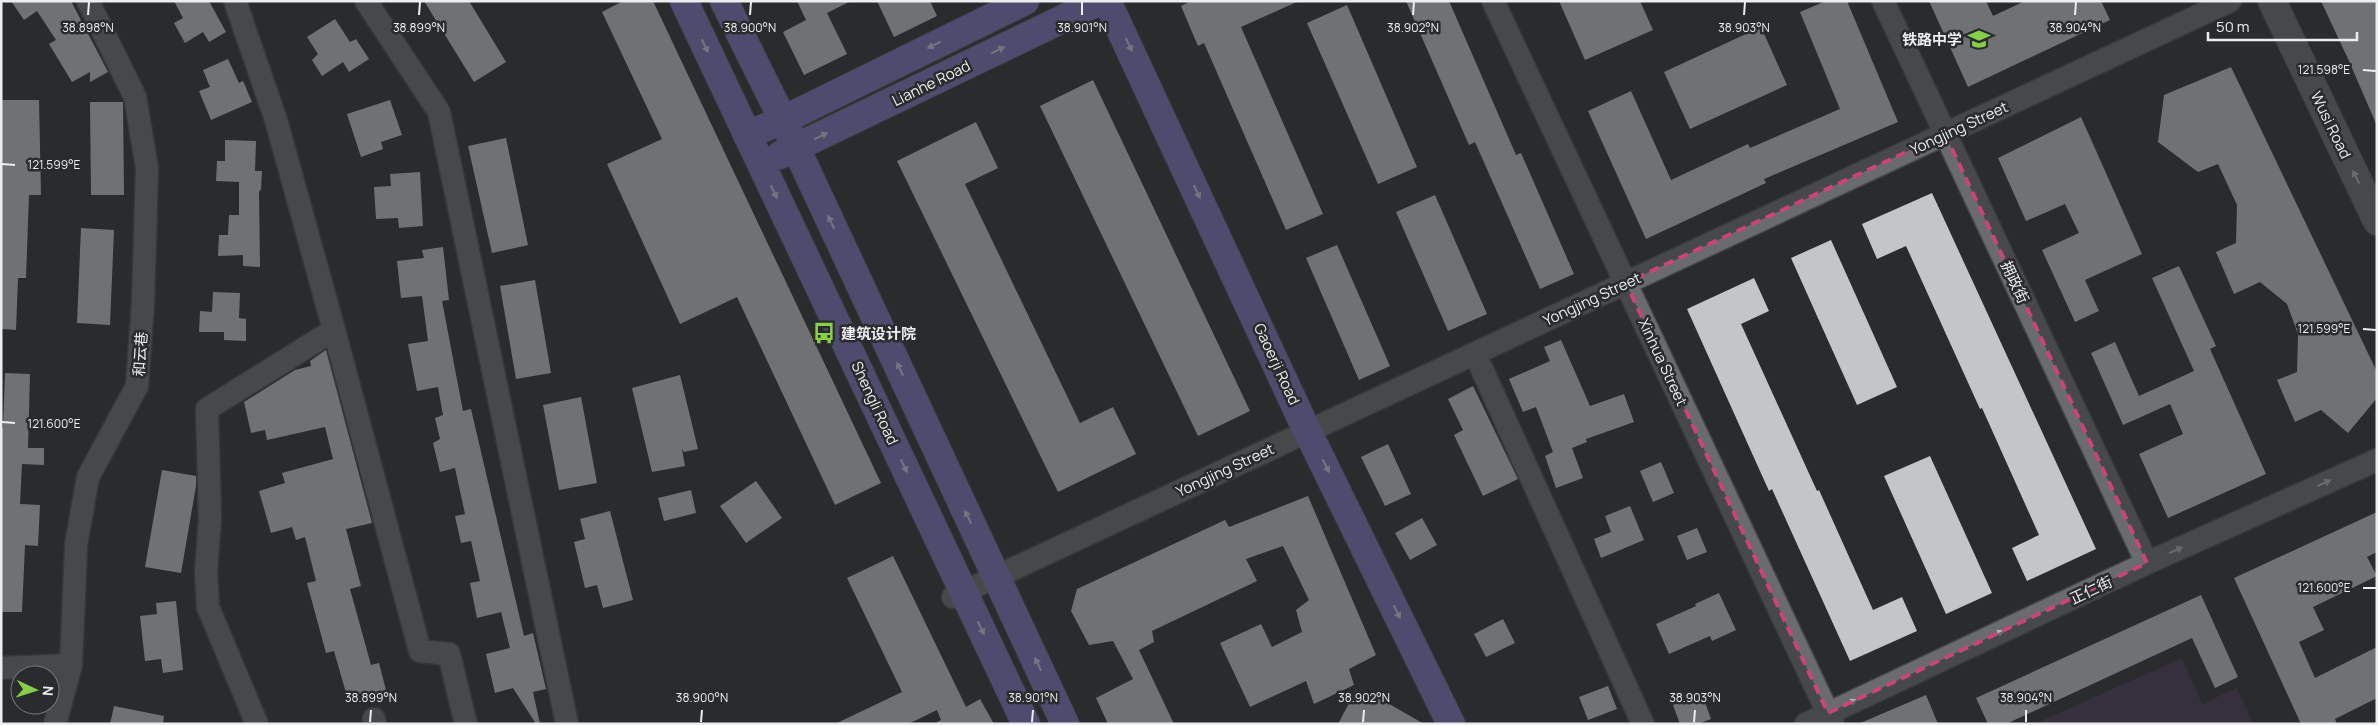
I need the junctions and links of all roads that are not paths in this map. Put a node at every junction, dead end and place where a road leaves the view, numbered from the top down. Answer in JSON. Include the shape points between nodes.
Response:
{"nodes":[{"id":1,"x":88,"y":1,"type":"edge"},
{"id":2,"x":235,"y":1,"type":"edge"},
{"id":3,"x":366,"y":1,"type":"edge"},
{"id":4,"x":684,"y":1,"type":"edge"},
{"id":5,"x":724,"y":1,"type":"edge"},
{"id":6,"x":1025,"y":1,"type":"edge"},
{"id":7,"x":1100,"y":1,"type":"edge"},
{"id":8,"x":1107,"y":1,"type":"edge"},
{"id":9,"x":1493,"y":1,"type":"edge"},
{"id":10,"x":1882,"y":1,"type":"edge"},
{"id":11,"x":2230,"y":1,"type":"edge"},
{"id":12,"x":2272,"y":1,"type":"edge"},
{"id":13,"x":783,"y":120,"type":"junction"},
{"id":14,"x":1945,"y":134,"type":"junction"},
{"id":15,"x":747,"y":135,"type":"junction"},
{"id":16,"x":796,"y":148,"type":"junction"},
{"id":17,"x":761,"y":165,"type":"junction"},
{"id":18,"x":2377,"y":221,"type":"edge"},
{"id":19,"x":1626,"y":283,"type":"junction"},
{"id":20,"x":334,"y":330,"type":"junction"},
{"id":21,"x":1481,"y":367,"type":"dead end"},
{"id":22,"x":1308,"y":431,"type":"junction"},
{"id":23,"x":2377,"y":460,"type":"edge"},
{"id":24,"x":2147,"y":563,"type":"junction"},
{"id":25,"x":997,"y":576,"type":"junction"},
{"id":26,"x":959,"y":594,"type":"junction"},
{"id":27,"x":71,"y":665,"type":"junction"},
{"id":28,"x":1,"y":668,"type":"edge"},
{"id":29,"x":1831,"y":718,"type":"edge"},
{"id":30,"x":55,"y":724,"type":"edge"},
{"id":31,"x":257,"y":724,"type":"edge"},
{"id":32,"x":466,"y":724,"type":"edge"},
{"id":33,"x":567,"y":724,"type":"edge"},
{"id":34,"x":1026,"y":724,"type":"edge"},
{"id":35,"x":1066,"y":724,"type":"edge"},
{"id":36,"x":1451,"y":724,"type":"edge"},
{"id":37,"x":1643,"y":724,"type":"edge"},
{"id":38,"x":1806,"y":724,"type":"edge"}],
"edges":[{"from":1,"to":27,"type":"street","name":"和云巷","via":[[136,98],[147,168],[137,386],[88,477],[76,545]]},
{"from":2,"to":20,"type":"street","via":[[276,120]]},
{"from":3,"to":33,"type":"street","via":[[439,112]]},
{"from":4,"to":15,"type":"main road","name":"Shengli Road","one_way":true},
{"from":5,"to":13,"type":"main road"},
{"from":6,"to":13,"type":"main road","one_way":true},
{"from":16,"to":7,"type":"main road","name":"Lianhe Road","one_way":true},
{"from":8,"to":22,"type":"main road","name":"Gaoerji Road","one_way":true},
{"from":9,"to":19,"type":"street","name":"Xinhua Street"},
{"from":10,"to":14,"type":"street","name":"拥政街"},
{"from":11,"to":14,"type":"street","name":"Yongjing Street"},
{"from":18,"to":12,"type":"main road","name":"Wusi Road","one_way":true},
{"from":13,"to":15,"type":"main road"},
{"from":13,"to":16,"type":"main road"},
{"from":14,"to":19,"type":"street","name":"Yongjing Street"},
{"from":14,"to":24,"type":"street","name":"拥政街"},
{"from":15,"to":17,"type":"main road","name":"Shengli Road"},
{"from":16,"to":17,"type":"main road","name":"Lianhe Road"},
{"from":25,"to":16,"type":"main road","one_way":true},
{"from":17,"to":26,"type":"main road","name":"Shengli Road","one_way":true},
{"from":19,"to":22,"type":"street","name":"Yongjing Street"},
{"from":19,"to":29,"type":"street","name":"Xinhua Street"},
{"from":20,"to":31,"type":"street","via":[[207,409],[208,607]]},
{"from":20,"to":32,"type":"street","via":[[420,651],[449,654]]},
{"from":21,"to":37,"type":"street"},
{"from":22,"to":25,"type":"street","name":"Yongjing Street"},
{"from":22,"to":36,"type":"main road","name":"Gaoerji Road","one_way":true},
{"from":24,"to":23,"type":"street","name":"正仁街","one_way":true},
{"from":29,"to":24,"type":"street","name":"正仁街","one_way":true},
{"from":25,"to":26,"type":"street","name":"Yongjing Street"},
{"from":35,"to":25,"type":"main road","one_way":true},
{"from":26,"to":34,"type":"main road","name":"Shengli Road","one_way":true},
{"from":27,"to":28,"type":"street"},
{"from":27,"to":30,"type":"street","name":"和云巷"},
{"from":29,"to":38,"type":"street","name":"正仁街"}]}
